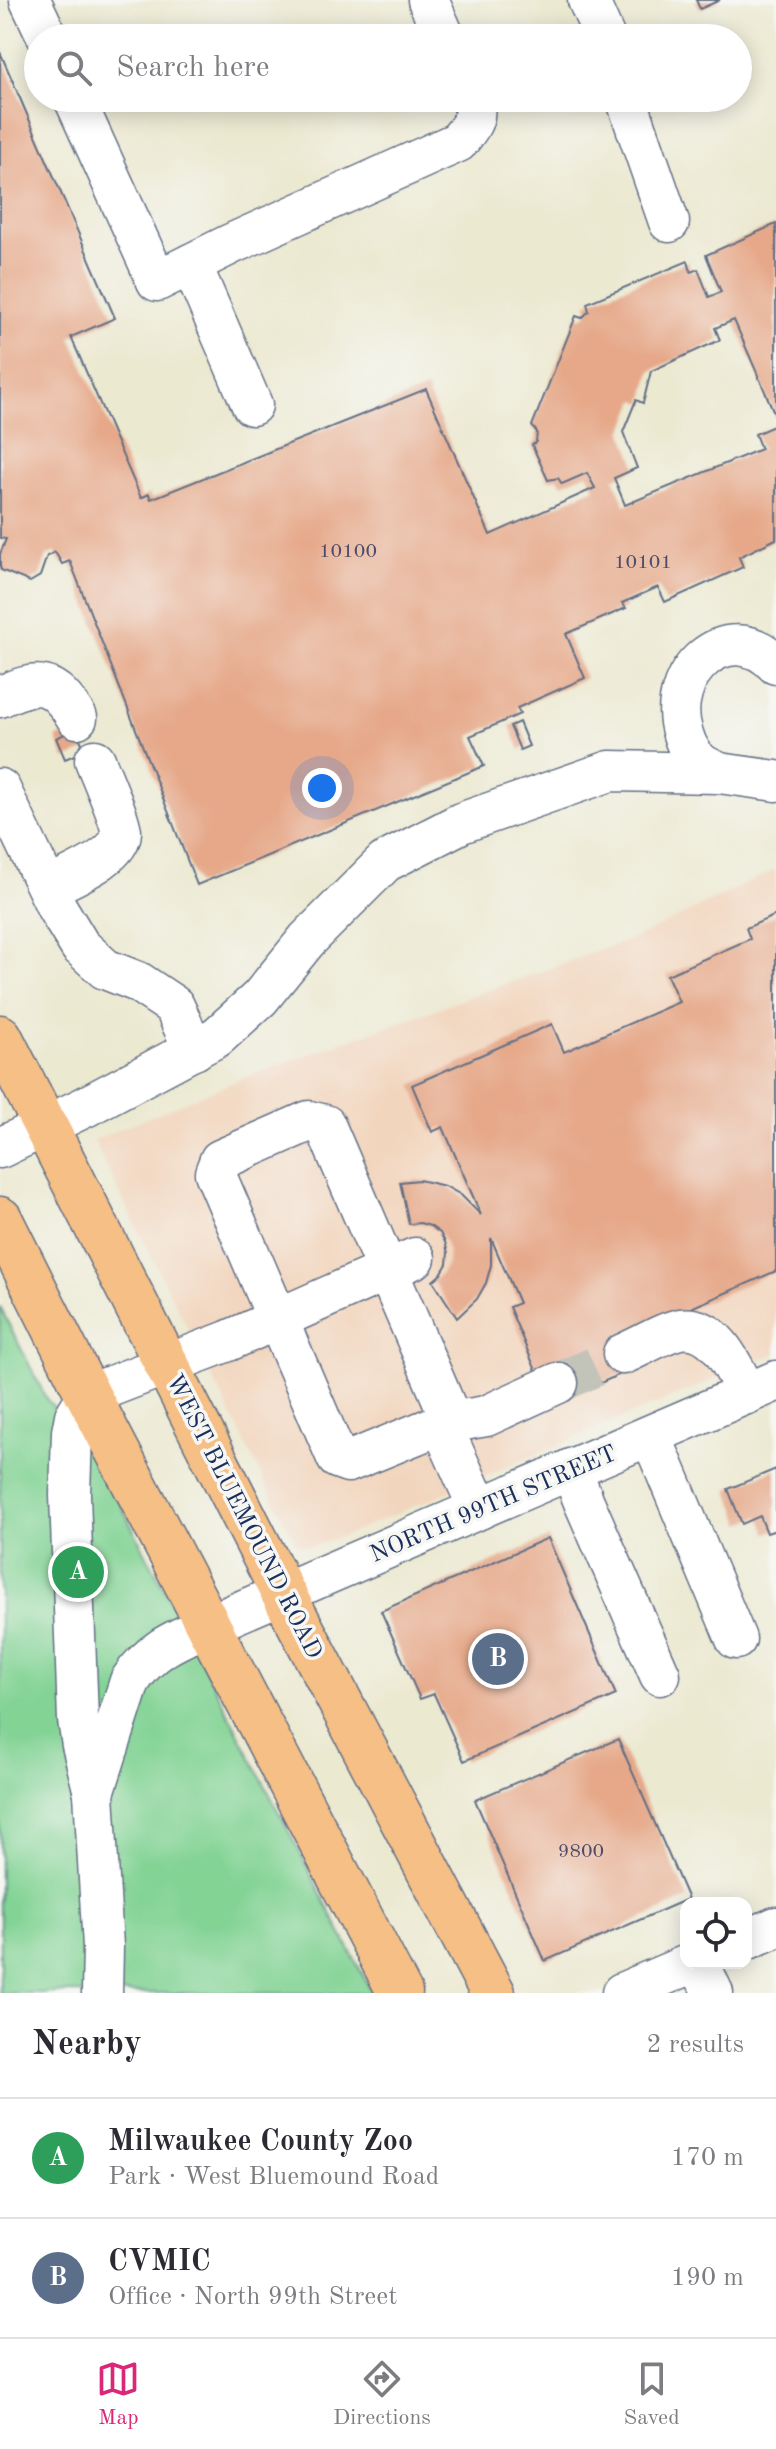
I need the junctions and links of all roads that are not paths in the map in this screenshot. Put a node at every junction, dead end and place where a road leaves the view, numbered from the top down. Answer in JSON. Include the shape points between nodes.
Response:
{"nodes":[{"id":1,"x":30,"y":0,"type":"edge"},
{"id":2,"x":428,"y":0,"type":"edge"},
{"id":3,"x":588,"y":0,"type":"edge"},
{"id":4,"x":41,"y":24,"type":"edge"},
{"id":5,"x":439,"y":24,"type":"edge"},
{"id":6,"x":599,"y":24,"type":"edge"},
{"id":7,"x":80,"y":112,"type":"edge"},
{"id":8,"x":475,"y":112,"type":"edge"},
{"id":9,"x":631,"y":112,"type":"edge"},
{"id":10,"x":669,"y":222,"type":"dead end"},
{"id":11,"x":191,"y":264,"type":"junction"},
{"id":12,"x":252,"y":405,"type":"dead end"},
{"id":13,"x":776,"y":664,"type":"edge"},
{"id":14,"x":0,"y":697,"type":"edge"},
{"id":15,"x":77,"y":718,"type":"dead end"},
{"id":16,"x":95,"y":760,"type":"dead end"},
{"id":17,"x":719,"y":773,"type":"junction"},
{"id":18,"x":776,"y":781,"type":"edge"},
{"id":19,"x":0,"y":789,"type":"edge"},
{"id":20,"x":48,"y":888,"type":"junction"},
{"id":21,"x":0,"y":1037,"type":"edge"},
{"id":22,"x":194,"y":1050,"type":"junction"},
{"id":23,"x":45,"y":1127,"type":"junction"},
{"id":24,"x":0,"y":1148,"type":"edge"},
{"id":25,"x":0,"y":1219,"type":"edge"},
{"id":26,"x":402,"y":1264,"type":"junction"},
{"id":27,"x":276,"y":1319,"type":"junction"},
{"id":28,"x":623,"y":1354,"type":"tunnel mouth"},
{"id":29,"x":167,"y":1364,"type":"junction"},
{"id":30,"x":558,"y":1383,"type":"tunnel mouth"},
{"id":31,"x":761,"y":1388,"type":"edge"},
{"id":32,"x":88,"y":1395,"type":"junction"},
{"id":33,"x":441,"y":1424,"type":"junction"},
{"id":34,"x":651,"y":1436,"type":"junction"},
{"id":35,"x":571,"y":1469,"type":"junction"},
{"id":36,"x":479,"y":1509,"type":"junction"},
{"id":37,"x":283,"y":1593,"type":"junction"},
{"id":38,"x":209,"y":1625,"type":"junction"},
{"id":39,"x":736,"y":1639,"type":"dead end"},
{"id":40,"x":660,"y":1675,"type":"dead end"},
{"id":41,"x":94,"y":1793,"type":"junction"},
{"id":42,"x":776,"y":1927,"type":"edge"},
{"id":43,"x":752,"y":1937,"type":"edge"},
{"id":44,"x":680,"y":1968,"type":"edge"},
{"id":45,"x":702,"y":1969,"type":"edge"},
{"id":46,"x":102,"y":1993,"type":"edge"},
{"id":47,"x":400,"y":1993,"type":"edge"},
{"id":48,"x":493,"y":1993,"type":"edge"},
{"id":49,"x":622,"y":1993,"type":"edge"},
{"id":50,"x":713,"y":1993,"type":"edge"}],
"edges":[{"from":1,"to":4,"type":"street"},
{"from":2,"to":5,"type":"street"},
{"from":3,"to":6,"type":"street"},
{"from":7,"to":11,"type":"street","via":[[157,281]]},
{"from":8,"to":11,"type":"street","via":[[474,123],[458,142]]},
{"from":9,"to":10,"type":"street"},
{"from":11,"to":12,"type":"street"},
{"from":13,"to":17,"type":"street","via":[[744,645],[721,647],[687,676],[679,698],[686,745],[701,763]]},
{"from":14,"to":15,"type":"street","via":[[24,686],[43,685],[64,697]]},
{"from":16,"to":20,"type":"street","via":[[121,830],[117,846]]},
{"from":17,"to":18,"type":"street"},
{"from":17,"to":22,"type":"street","via":[[610,771],[461,823],[385,862],[307,940],[260,998],[217,1037]]},
{"from":19,"to":20,"type":"street"},
{"from":20,"to":22,"type":"street","via":[[80,946],[105,969],[138,982],[174,1006]]},
{"from":21,"to":23,"type":"main road","name":"WEST BLUEMOUND ROAD"},
{"from":22,"to":23,"type":"street"},
{"from":23,"to":24,"type":"street"},
{"from":23,"to":29,"type":"main road","name":"WEST BLUEMOUND ROAD"},
{"from":25,"to":32,"type":"main road"},
{"from":26,"to":27,"type":"street"},
{"from":26,"to":27,"type":"street","via":[[325,1125],[309,1121],[220,1160],[215,1173]]},
{"from":26,"to":33,"type":"street","via":[[447,1410]]},
{"from":27,"to":29,"type":"street"},
{"from":27,"to":33,"type":"street","via":[[337,1458],[348,1462]]},
{"from":28,"to":31,"type":"street","via":[[680,1329],[700,1331]]},
{"from":29,"to":32,"type":"street"},
{"from":29,"to":37,"type":"main road","name":"WEST BLUEMOUND ROAD"},
{"from":30,"to":33,"type":"street","via":[[486,1416]]},
{"from":31,"to":34,"type":"street","name":"NORTH 99TH STREET"},
{"from":32,"to":38,"type":"main road"},
{"from":32,"to":41,"type":"street","via":[[75,1416],[70,1484],[78,1720]]},
{"from":33,"to":36,"type":"street"},
{"from":34,"to":35,"type":"street","name":"NORTH 99TH STREET"},
{"from":34,"to":39,"type":"street"},
{"from":35,"to":36,"type":"street","name":"NORTH 99TH STREET"},
{"from":35,"to":40,"type":"street"},
{"from":36,"to":37,"type":"street","name":"NORTH 99TH STREET"},
{"from":37,"to":38,"type":"street","name":"NORTH 99TH STREET"},
{"from":37,"to":48,"type":"main road","name":"WEST BLUEMOUND ROAD"},
{"from":38,"to":41,"type":"street","name":"NORTH 99TH STREET","via":[[140,1665],[121,1702]]},
{"from":38,"to":47,"type":"main road"},
{"from":41,"to":46,"type":"street"},
{"from":42,"to":43,"type":"street"},
{"from":44,"to":49,"type":"street"},
{"from":45,"to":50,"type":"street"}]}
